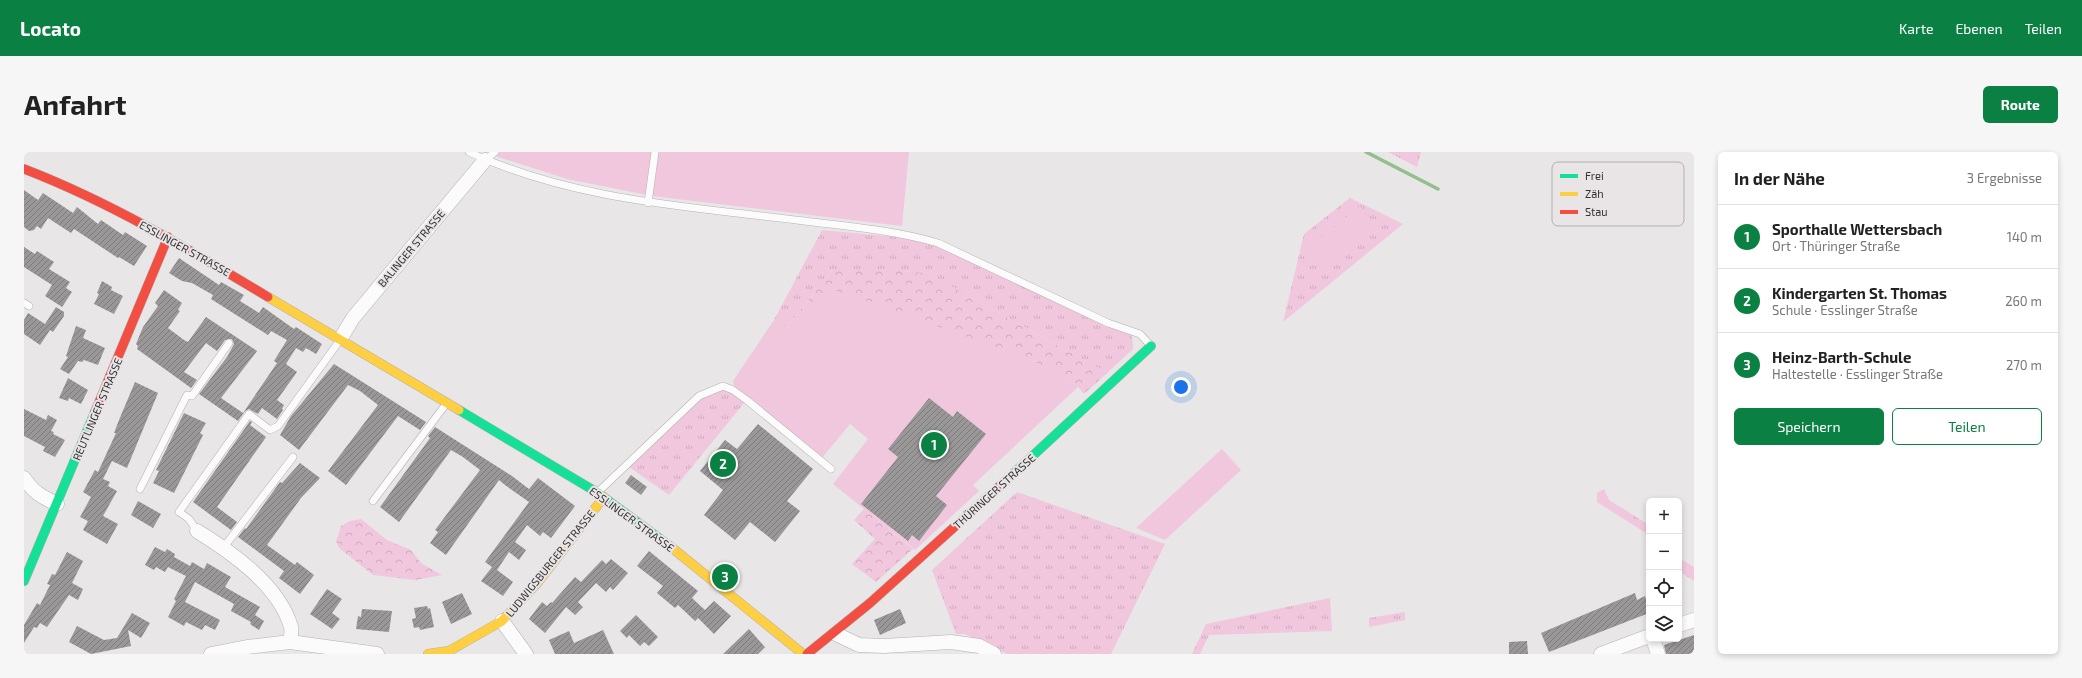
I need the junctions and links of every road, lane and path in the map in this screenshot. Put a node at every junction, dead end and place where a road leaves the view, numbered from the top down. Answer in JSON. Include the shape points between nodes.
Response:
{"nodes":[{"id":1,"x":469,"y":152,"type":"edge"},
{"id":2,"x":655,"y":152,"type":"edge"},
{"id":3,"x":486,"y":155,"type":"edge"},
{"id":4,"x":24,"y":169,"type":"edge"},
{"id":5,"x":648,"y":203,"type":"junction"},
{"id":6,"x":168,"y":237,"type":"junction"},
{"id":7,"x":341,"y":338,"type":"junction"},
{"id":8,"x":229,"y":343,"type":"dead end"},
{"id":9,"x":1151,"y":346,"type":"joint"},
{"id":10,"x":448,"y":403,"type":"junction"},
{"id":11,"x":293,"y":457,"type":"dead end"},
{"id":12,"x":831,"y":469,"type":"dead end"},
{"id":13,"x":24,"y":478,"type":"edge"},
{"id":14,"x":140,"y":489,"type":"dead end"},
{"id":15,"x":601,"y":495,"type":"junction"},
{"id":16,"x":373,"y":502,"type":"dead end"},
{"id":17,"x":57,"y":504,"type":"junction"},
{"id":18,"x":197,"y":531,"type":"joint"},
{"id":19,"x":224,"y":547,"type":"junction"},
{"id":20,"x":24,"y":581,"type":"edge"},
{"id":21,"x":1694,"y":620,"type":"edge"},
{"id":22,"x":502,"y":621,"type":"junction"},
{"id":23,"x":1682,"y":624,"type":"edge"},
{"id":24,"x":836,"y":634,"type":"junction"},
{"id":25,"x":1646,"y":637,"type":"edge"},
{"id":26,"x":290,"y":642,"type":"junction"},
{"id":27,"x":1654,"y":642,"type":"edge"},
{"id":28,"x":248,"y":650,"type":"edge"},
{"id":29,"x":211,"y":654,"type":"edge"},
{"id":30,"x":377,"y":654,"type":"edge"},
{"id":31,"x":428,"y":654,"type":"edge"},
{"id":32,"x":526,"y":654,"type":"edge"},
{"id":33,"x":803,"y":654,"type":"edge"},
{"id":34,"x":807,"y":654,"type":"edge"},
{"id":35,"x":994,"y":654,"type":"edge"},
{"id":36,"x":1601,"y":654,"type":"edge"},
{"id":37,"x":1658,"y":654,"type":"edge"}],
"edges":[{"from":1,"to":3,"type":"lane"},
{"from":2,"to":5,"type":"lane"},
{"from":3,"to":5,"type":"lane","via":[[566,186]]},
{"from":3,"to":7,"type":"street","name":"BALINGER STRASSE","via":[[353,318]]},
{"from":4,"to":6,"type":"street","name":"ESSLINGER STRASSE","via":[[50,179]]},
{"from":5,"to":9,"type":"lane","via":[[915,236],[938,243],[1108,323],[1140,334]]},
{"from":6,"to":7,"type":"street","name":"ESSLINGER STRASSE"},
{"from":6,"to":17,"type":"street","name":"REUTLINGER STRASSE"},
{"from":7,"to":10,"type":"street","name":"ESSLINGER STRASSE"},
{"from":7,"to":18,"type":"lane","via":[[278,426],[270,430],[249,414],[240,426],[179,512],[189,519]]},
{"from":8,"to":14,"type":"lane","via":[[192,396],[187,395]]},
{"from":9,"to":24,"type":"street","name":"THÜRINGER STRASSE"},
{"from":10,"to":15,"type":"street","name":"ESSLINGER STRASSE"},
{"from":10,"to":16,"type":"lane"},
{"from":11,"to":19,"type":"lane"},
{"from":12,"to":15,"type":"lane","via":[[748,401],[733,390],[722,386],[699,396]]},
{"from":13,"to":17,"type":"street","via":[[31,489]]},
{"from":15,"to":22,"type":"street","name":"LUDWIGSBURGER STRASSE","via":[[538,582]]},
{"from":15,"to":33,"type":"street","name":"ESSLINGER STRASSE","via":[[655,534]]},
{"from":17,"to":20,"type":"street","name":"REUTLINGER STRASSE"},
{"from":18,"to":19,"type":"street"},
{"from":19,"to":26,"type":"street","via":[[272,593],[284,610],[291,628]]},
{"from":21,"to":23,"type":"street"},
{"from":22,"to":31,"type":"street","name":"LUDWIGSBURGER STRASSE","via":[[449,651]]},
{"from":22,"to":32,"type":"street"},
{"from":24,"to":34,"type":"street","name":"THÜRINGER STRASSE"},
{"from":24,"to":35,"type":"street","via":[[859,645],[951,642],[978,646]]},
{"from":25,"to":36,"type":"street"},
{"from":26,"to":28,"type":"street"},
{"from":26,"to":30,"type":"street"},
{"from":27,"to":37,"type":"street"},
{"from":28,"to":29,"type":"street"}]}
